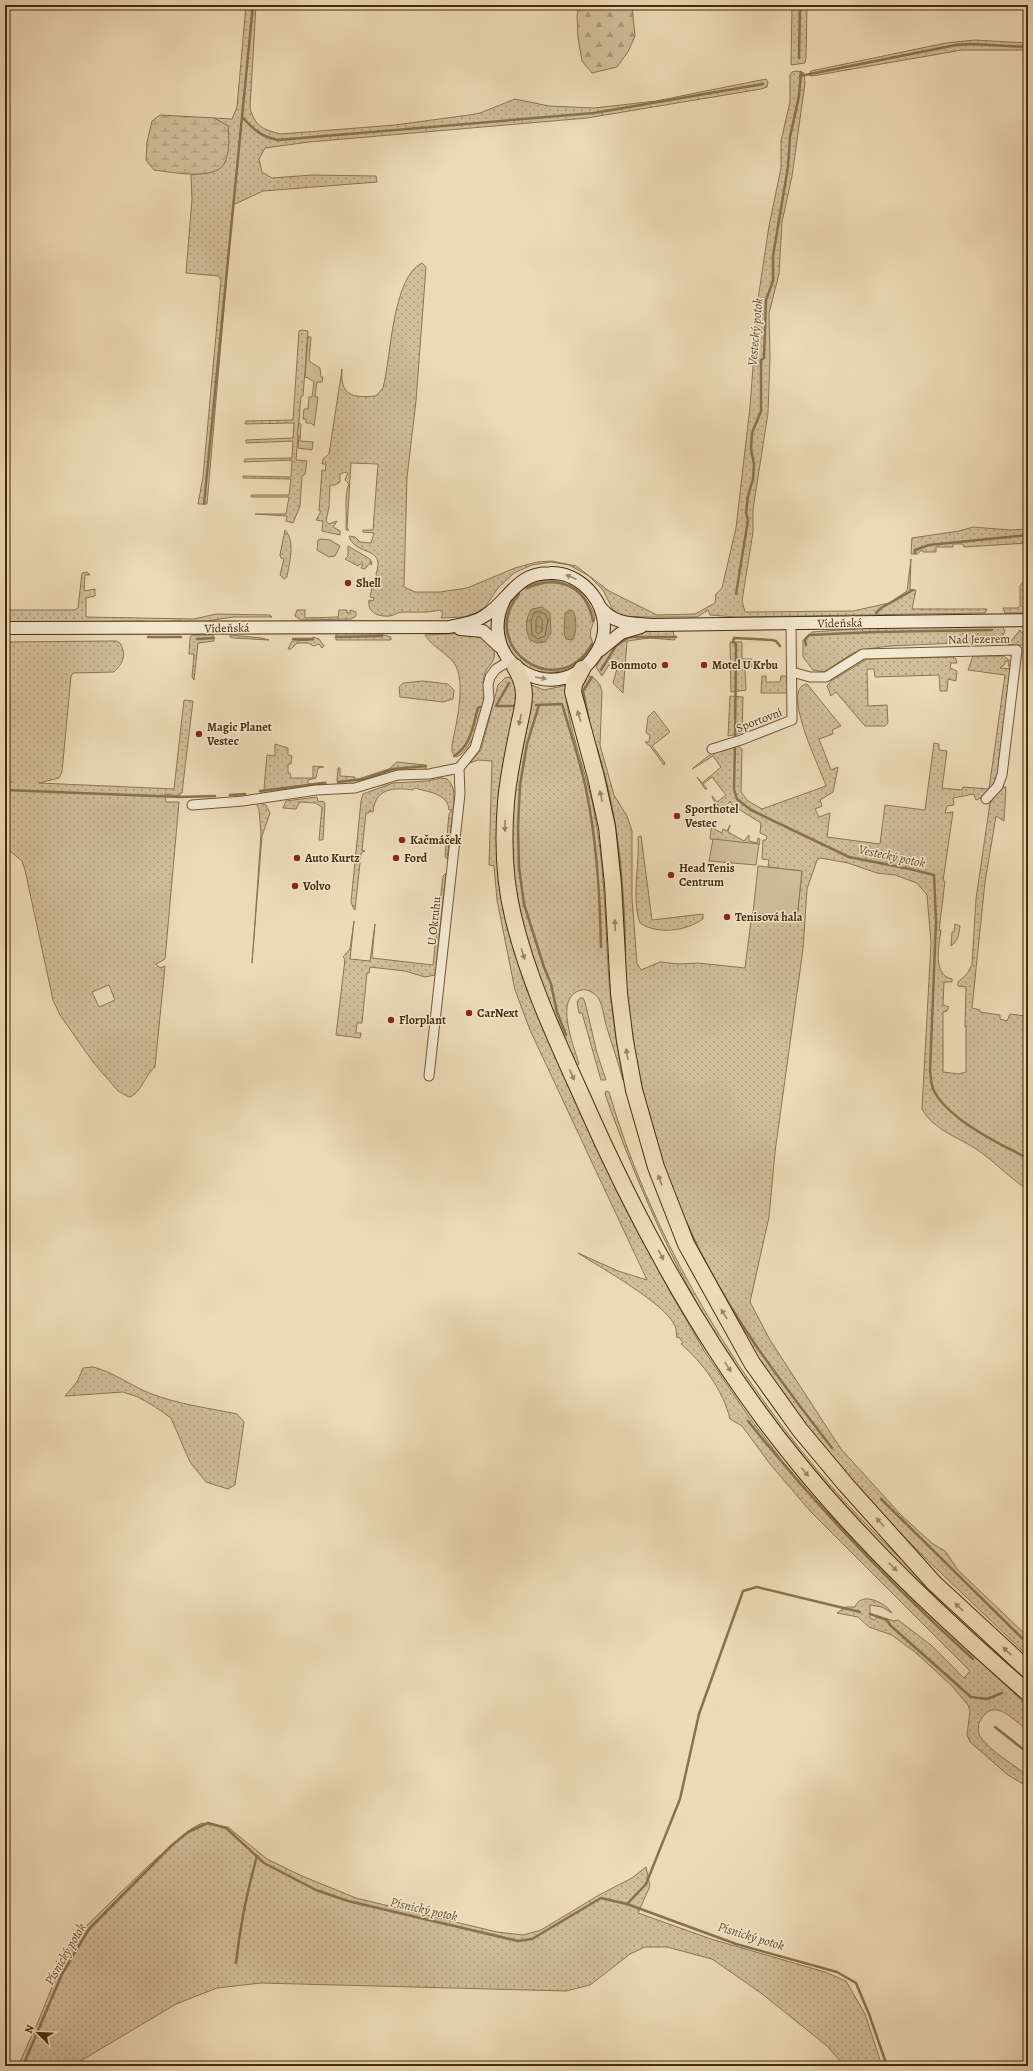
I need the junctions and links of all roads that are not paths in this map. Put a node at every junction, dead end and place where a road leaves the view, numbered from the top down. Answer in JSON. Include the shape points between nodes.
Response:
{"nodes":[{"id":1,"x":504,"y":598,"type":"junction"},
{"id":2,"x":598,"y":604,"type":"junction"},
{"id":3,"x":1028,"y":620,"type":"edge"},
{"id":4,"x":791,"y":624,"type":"junction"},
{"id":5,"x":652,"y":625,"type":"junction"},
{"id":6,"x":449,"y":627,"type":"junction"},
{"id":7,"x":5,"y":628,"type":"edge"},
{"id":8,"x":501,"y":648,"type":"junction"},
{"id":9,"x":596,"y":653,"type":"junction"},
{"id":10,"x":512,"y":664,"type":"junction"},
{"id":11,"x":582,"y":670,"type":"junction"},
{"id":12,"x":792,"y":672,"type":"junction"},
{"id":13,"x":712,"y":748,"type":"dead end"},
{"id":14,"x":459,"y":768,"type":"junction"},
{"id":15,"x":986,"y":799,"type":"dead end"},
{"id":16,"x":192,"y":805,"type":"dead end"},
{"id":17,"x":429,"y":1076,"type":"dead end"},
{"id":18,"x":1028,"y":1670,"type":"edge"},
{"id":19,"x":1028,"y":1693,"type":"edge"}],
"edges":[{"from":2,"to":1,"type":"main road","name":"Vídeňská","one_way":true,"via":[[581,582],[554,573],[528,578],[514,587]]},
{"from":1,"to":6,"type":"main road","name":"Vídeňská","via":[[480,619]]},
{"from":1,"to":8,"type":"main road","name":"Vídeňská","via":[[496,621]]},
{"from":2,"to":5,"type":"main road","name":"Vídeňská","via":[[610,617],[618,621]]},
{"from":2,"to":9,"type":"main road","name":"Vídeňská","via":[[604,620],[604,630]]},
{"from":3,"to":4,"type":"main road","name":"Vídeňská"},
{"from":4,"to":5,"type":"main road","name":"Vídeňská"},
{"from":4,"to":12,"type":"street","name":"Sportovní"},
{"from":5,"to":9,"type":"main road","name":"Vídeňská","via":[[621,633]]},
{"from":6,"to":7,"type":"main road","name":"Vídeňská"},
{"from":6,"to":8,"type":"main road","name":"Vídeňská","via":[[483,631]]},
{"from":8,"to":10,"type":"main road","name":"Vídeňská"},
{"from":9,"to":11,"type":"main road","name":"Vídeňská"},
{"from":10,"to":11,"type":"main road","name":"Vídeňská","one_way":true,"via":[[530,676],[548,680],[564,678]]},
{"from":10,"to":14,"type":"street","via":[[496,669],[490,677],[489,699],[475,748]]},
{"from":10,"to":19,"type":"highway","one_way":true,"via":[[522,681],[524,694],[505,810],[505,857],[512,913],[524,958],[541,1001],[574,1081],[620,1180],[711,1341],[756,1409],[791,1455],[885,1559]]},
{"from":18,"to":11,"type":"highway","one_way":true,"via":[[934,1582],[800,1430],[752,1363],[703,1278],[681,1232],[646,1136],[626,1047],[619,993],[607,827],[573,692],[574,684]]},
{"from":12,"to":13,"type":"street","name":"Sportovní","via":[[792,720],[741,740]]},
{"from":12,"to":15,"type":"street","name":"Nad Jezerem","via":[[810,678],[826,678],[863,654],[1017,650],[1002,775],[998,786]]},
{"from":14,"to":16,"type":"street","via":[[429,774],[398,775],[355,788],[316,790],[244,802]]},
{"from":14,"to":17,"type":"street","name":"U Okruhu","via":[[459,802]]}]}
